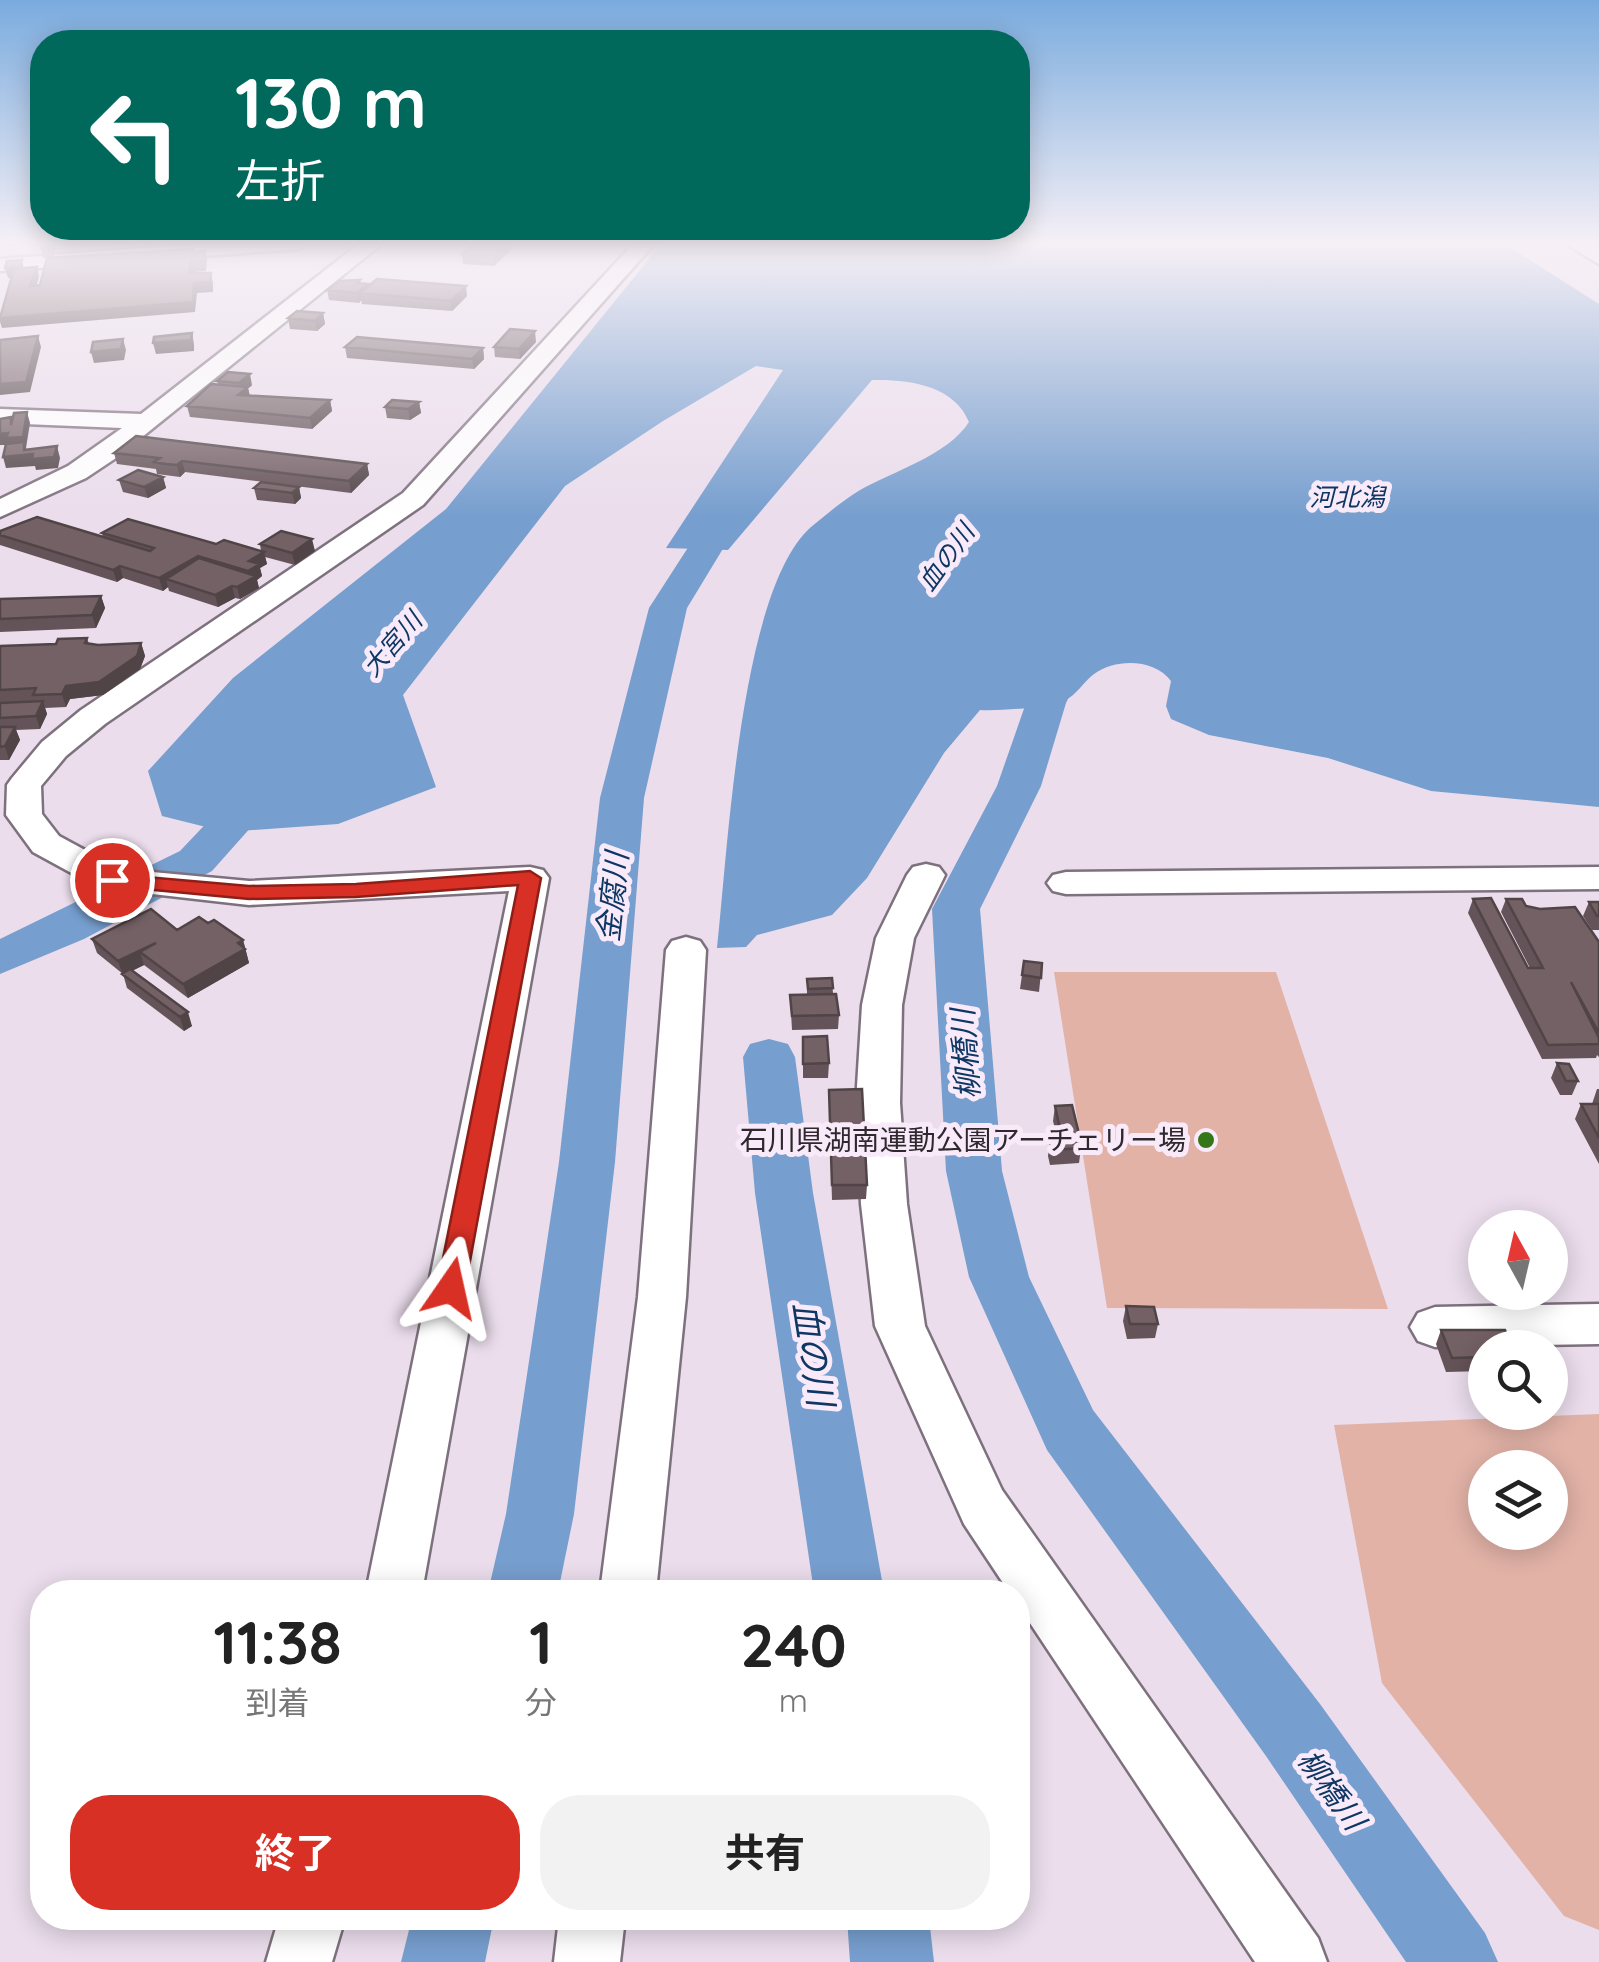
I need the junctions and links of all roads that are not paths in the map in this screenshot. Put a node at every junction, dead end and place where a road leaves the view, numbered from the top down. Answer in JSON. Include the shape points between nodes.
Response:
{"nodes":[{"id":1,"x":257,"y":335,"type":"edge"},
{"id":2,"x":562,"y":335,"type":"edge"},
{"id":3,"x":0,"y":416,"type":"edge"},
{"id":4,"x":146,"y":422,"type":"junction"},
{"id":5,"x":0,"y":509,"type":"edge"},
{"id":6,"x":926,"y":875,"type":"dead end"},
{"id":7,"x":1599,"y":878,"type":"edge"},
{"id":8,"x":1066,"y":883,"type":"dead end"},
{"id":9,"x":686,"y":950,"type":"dead end"},
{"id":10,"x":1599,"y":1324,"type":"edge"},
{"id":11,"x":1435,"y":1327,"type":"dead end"},
{"id":12,"x":396,"y":1580,"type":"edge"},
{"id":13,"x":629,"y":1580,"type":"edge"},
{"id":14,"x":309,"y":1930,"type":"edge"},
{"id":15,"x":591,"y":1930,"type":"edge"},
{"id":16,"x":300,"y":1962,"type":"edge"},
{"id":17,"x":587,"y":1962,"type":"edge"},
{"id":18,"x":1294,"y":1962,"type":"edge"}],
"edges":[{"from":1,"to":4,"type":"street"},
{"from":2,"to":12,"type":"street","via":[[413,499],[93,717],[24,784],[24,816],[46,844],[112,880],[249,892],[530,878]]},
{"from":3,"to":4,"type":"street"},
{"from":4,"to":5,"type":"street","via":[[76,472]]},
{"from":6,"to":18,"type":"street","via":[[895,938],[882,1005],[878,1103],[900,1326],[983,1507]]},
{"from":7,"to":8,"type":"street"},
{"from":9,"to":13,"type":"street","via":[[662,1297]]},
{"from":10,"to":11,"type":"street"},
{"from":14,"to":16,"type":"street"},
{"from":15,"to":17,"type":"street"}]}
